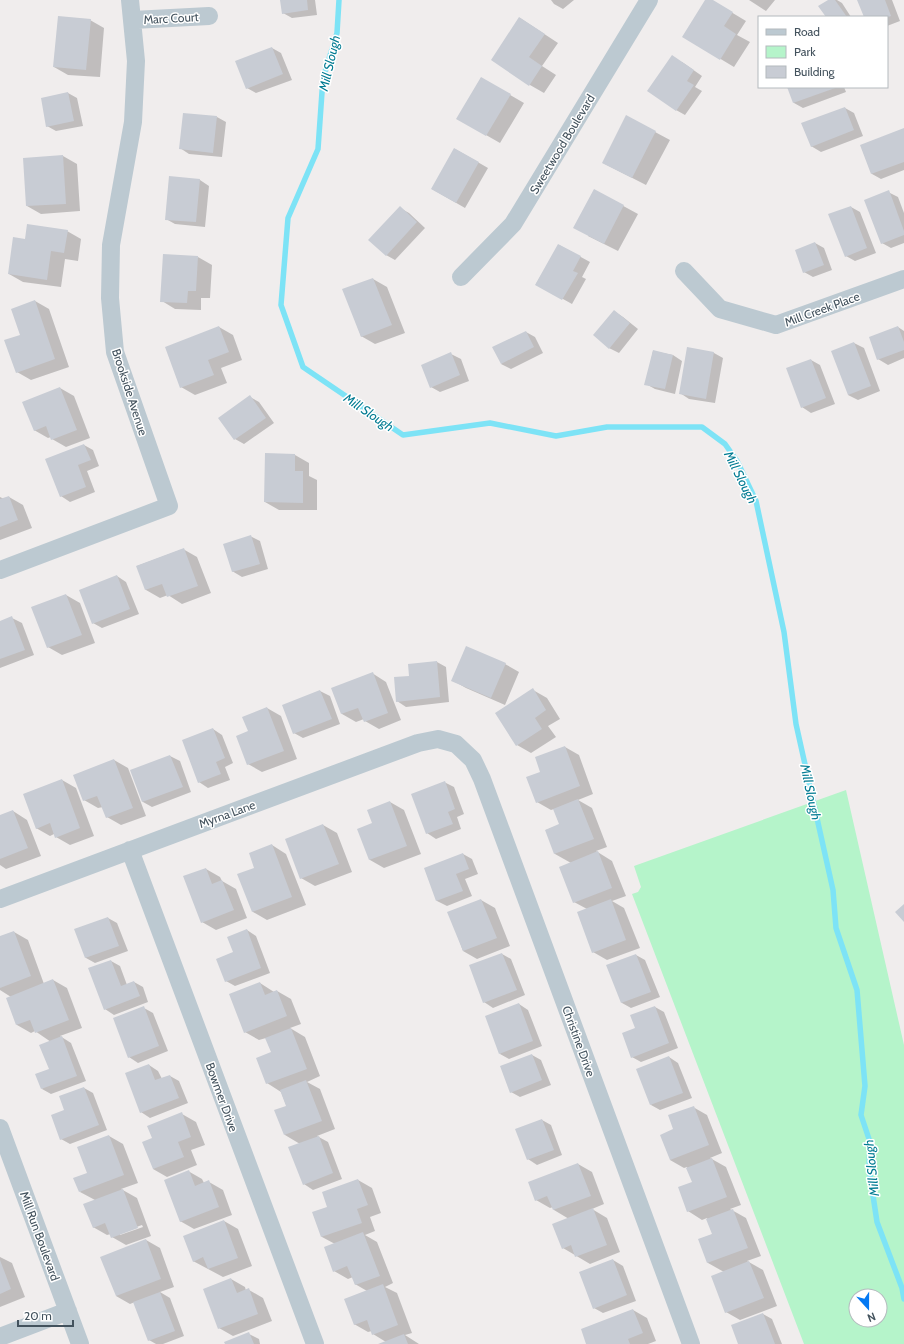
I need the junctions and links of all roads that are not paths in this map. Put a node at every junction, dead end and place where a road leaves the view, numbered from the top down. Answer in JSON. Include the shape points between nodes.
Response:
{"nodes":[{"id":1,"x":130,"y":0,"type":"edge"},
{"id":2,"x":649,"y":0,"type":"edge"},
{"id":3,"x":209,"y":16,"type":"dead end"},
{"id":4,"x":133,"y":20,"type":"junction"},
{"id":5,"x":684,"y":271,"type":"dead end"},
{"id":6,"x":461,"y":277,"type":"dead end"},
{"id":7,"x":904,"y":279,"type":"edge"},
{"id":8,"x":0,"y":570,"type":"edge"},
{"id":9,"x":456,"y":744,"type":"joint"},
{"id":10,"x":130,"y":850,"type":"junction"},
{"id":11,"x":0,"y":899,"type":"edge"},
{"id":12,"x":0,"y":1128,"type":"edge"},
{"id":13,"x":68,"y":1311,"type":"junction"},
{"id":14,"x":0,"y":1337,"type":"edge"},
{"id":15,"x":80,"y":1344,"type":"edge"},
{"id":16,"x":315,"y":1344,"type":"edge"},
{"id":17,"x":691,"y":1344,"type":"edge"}],
"edges":[{"from":1,"to":4,"type":"street","name":"Brookside Avenue"},
{"from":2,"to":6,"type":"street","name":"Sweetwood Boulevard","via":[[513,224]]},
{"from":3,"to":4,"type":"street","name":"Marc Court"},
{"from":4,"to":8,"type":"street","name":"Brookside Avenue","via":[[136,61],[133,122],[111,245],[110,298],[115,352],[169,506]]},
{"from":5,"to":7,"type":"street","name":"Mill Creek Place","via":[[720,309],[776,325]]},
{"from":9,"to":10,"type":"street","name":"Myrna Lane","via":[[438,739],[418,743]]},
{"from":9,"to":17,"type":"street","name":"Christine Drive","via":[[473,760],[482,779]]},
{"from":10,"to":11,"type":"street","name":"Myrna Lane"},
{"from":10,"to":16,"type":"street","name":"Bowmer Drive"},
{"from":12,"to":13,"type":"street","name":"Mill Run Boulevard"},
{"from":13,"to":14,"type":"street"},
{"from":13,"to":15,"type":"street","name":"Mill Run Boulevard"}]}
